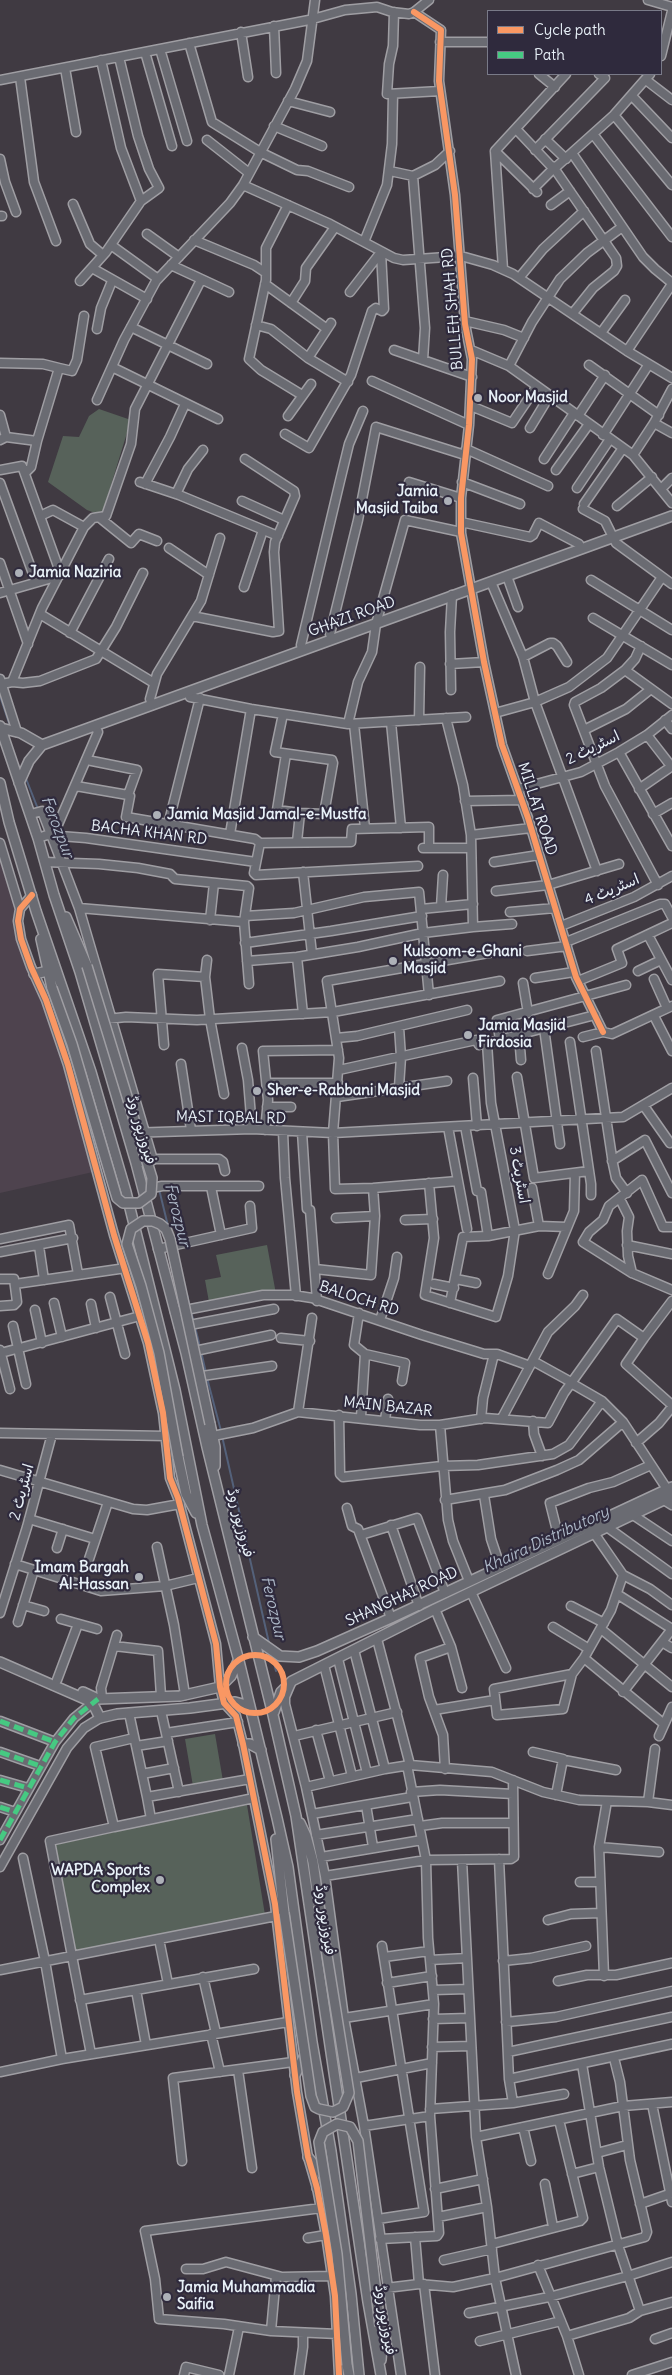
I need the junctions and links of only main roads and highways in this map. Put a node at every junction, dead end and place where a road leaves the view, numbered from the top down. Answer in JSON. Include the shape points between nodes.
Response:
{"nodes":[{"id":1,"x":672,"y":516,"type":"edge"},
{"id":2,"x":0,"y":727,"type":"edge"},
{"id":3,"x":42,"y":745,"type":"junction"},
{"id":4,"x":0,"y":783,"type":"edge"},
{"id":5,"x":19,"y":783,"type":"junction"},
{"id":6,"x":54,"y":895,"type":"junction"},
{"id":7,"x":36,"y":911,"type":"junction"},
{"id":8,"x":48,"y":971,"type":"junction"},
{"id":9,"x":34,"y":974,"type":"road end"},
{"id":10,"x":214,"y":1478,"type":"junction"},
{"id":11,"x":669,"y":1496,"type":"edge"},
{"id":12,"x":202,"y":1525,"type":"junction"},
{"id":13,"x":253,"y":1637,"type":"junction"},
{"id":14,"x":0,"y":1656,"type":"edge"},
{"id":15,"x":238,"y":1661,"type":"junction"},
{"id":16,"x":0,"y":1662,"type":"edge"},
{"id":17,"x":97,"y":1700,"type":"junction"},
{"id":18,"x":250,"y":1706,"type":"junction"},
{"id":19,"x":274,"y":1715,"type":"junction"},
{"id":20,"x":243,"y":1744,"type":"road end"},
{"id":21,"x":261,"y":1750,"type":"junction"},
{"id":22,"x":296,"y":1816,"type":"junction"},
{"id":23,"x":277,"y":1818,"type":"junction"},
{"id":24,"x":312,"y":2042,"type":"junction"},
{"id":25,"x":295,"y":2075,"type":"road end"},
{"id":26,"x":308,"y":2157,"type":"road end"},
{"id":27,"x":318,"y":2188,"type":"road end"},
{"id":28,"x":336,"y":2190,"type":"junction"},
{"id":29,"x":380,"y":2372,"type":"edge"},
{"id":30,"x":348,"y":2375,"type":"edge"},
{"id":31,"x":359,"y":2375,"type":"edge"}],
"edges":[{"from":1,"to":3,"type":"main road","name":"GHAZI ROAD"},
{"from":2,"to":3,"type":"main road"},
{"from":2,"to":5,"type":"main road","name":"فیروزپور روڈ"},
{"from":3,"to":5,"type":"main road","via":[[29,761]]},
{"from":4,"to":7,"type":"main road","name":"فیروزپور روڈ"},
{"from":5,"to":6,"type":"main road","name":"فیروزپور روڈ"},
{"from":6,"to":8,"type":"main road","bridge":true,"via":[[87,966],[152,1178],[151,1194],[139,1203],[123,1203],[117,1198]]},
{"from":6,"to":10,"type":"main road","name":"فیروزپور روڈ","via":[[128,1133],[186,1353]]},
{"from":7,"to":8,"type":"main road"},
{"from":7,"to":12,"type":"main road","name":"فیروزپور روڈ","via":[[86,1055],[126,1192],[176,1390]]},
{"from":8,"to":9,"type":"main road"},
{"from":10,"to":12,"type":"main road","bridge":true,"via":[[213,1436],[170,1239],[160,1224],[143,1221],[131,1229],[127,1244],[156,1344],[186,1494]]},
{"from":10,"to":13,"type":"main road","name":"فیروزپور روڈ"},
{"from":11,"to":13,"type":"main road","name":"SHANGHAI ROAD","via":[[559,1539],[419,1606],[299,1657],[280,1656]]},
{"from":11,"to":19,"type":"main road","name":"SHANGHAI ROAD","via":[[292,1681],[281,1692]]},
{"from":12,"to":15,"type":"main road","name":"فیروزپور روڈ"},
{"from":13,"to":19,"type":"main road","name":"فیروزپور روڈ"},
{"from":14,"to":17,"type":"main road"},
{"from":15,"to":17,"type":"main road","via":[[231,1676],[220,1687],[185,1695]]},
{"from":15,"to":18,"type":"main road","name":"فیروزپور روڈ"},
{"from":16,"to":17,"type":"main road"},
{"from":17,"to":18,"type":"main road","via":[[100,1718],[224,1703],[240,1702]]},
{"from":18,"to":21,"type":"main road","name":"فیروزپور روڈ"},
{"from":19,"to":22,"type":"main road","name":"فیروزپور روڈ"},
{"from":20,"to":21,"type":"main road"},
{"from":21,"to":23,"type":"main road","name":"فیروزپور روڈ"},
{"from":22,"to":23,"type":"main road","bridge":true,"via":[[306,1836],[349,2093],[343,2107],[333,2112],[318,2110],[311,2096],[280,1914]]},
{"from":22,"to":29,"type":"main road","name":"فیروزپور روڈ"},
{"from":23,"to":24,"type":"main road","name":"فیروزپور روڈ","via":[[288,1867]]},
{"from":24,"to":25,"type":"main road"},
{"from":24,"to":28,"type":"main road","name":"فیروزپور روڈ"},
{"from":26,"to":28,"type":"main road"},
{"from":27,"to":28,"type":"main road"},
{"from":28,"to":31,"type":"main road","name":"فیروزپور روڈ"},
{"from":29,"to":30,"type":"main road","bridge":true,"via":[[380,2326],[358,2141],[350,2127],[337,2124],[323,2132],[319,2142],[337,2254]]}]}
